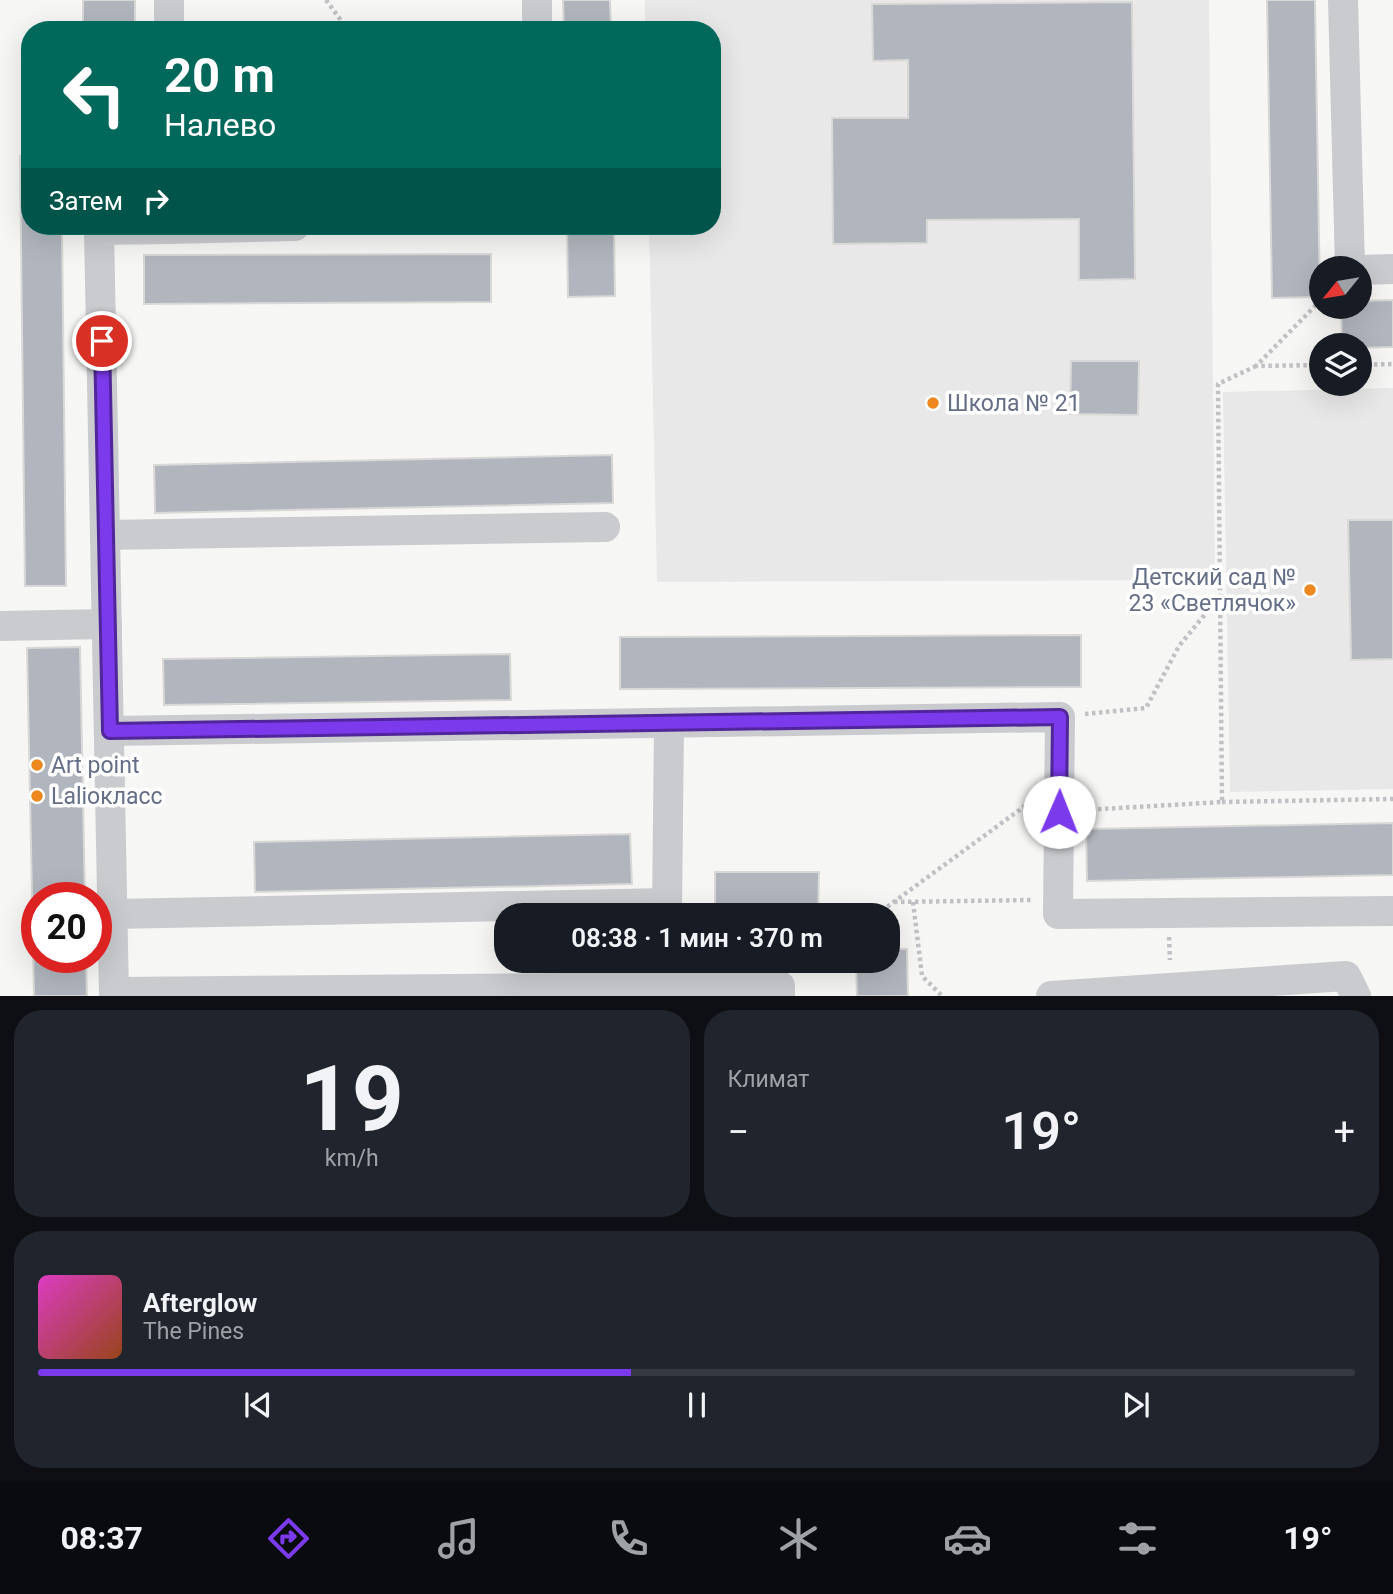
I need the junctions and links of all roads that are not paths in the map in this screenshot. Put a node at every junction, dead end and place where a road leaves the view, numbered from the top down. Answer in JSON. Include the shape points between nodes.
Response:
{"nodes":[{"id":1,"x":169,"y":0,"type":"edge"},
{"id":2,"x":537,"y":0,"type":"edge"},
{"id":3,"x":1343,"y":0,"type":"edge"},
{"id":4,"x":169,"y":21,"type":"edge"},
{"id":5,"x":537,"y":21,"type":"edge"},
{"id":6,"x":99,"y":235,"type":"edge"},
{"id":7,"x":1350,"y":256,"type":"edge"},
{"id":8,"x":1393,"y":269,"type":"edge"},
{"id":9,"x":1372,"y":270,"type":"edge"},
{"id":10,"x":605,"y":527,"type":"dead end"},
{"id":11,"x":106,"y":535,"type":"junction"},
{"id":12,"x":107,"y":624,"type":"junction"},
{"id":13,"x":0,"y":626,"type":"edge"},
{"id":14,"x":669,"y":723,"type":"junction"},
{"id":15,"x":110,"y":731,"type":"junction"},
{"id":16,"x":667,"y":903,"type":"edge"},
{"id":17,"x":494,"y":911,"type":"edge"},
{"id":18,"x":1393,"y":911,"type":"edge"},
{"id":19,"x":113,"y":914,"type":"junction"},
{"id":20,"x":667,"y":974,"type":"edge"},
{"id":21,"x":780,"y":991,"type":"edge"},
{"id":22,"x":114,"y":994,"type":"edge"},
{"id":23,"x":1051,"y":996,"type":"edge"},
{"id":24,"x":1356,"y":996,"type":"edge"}],
"edges":[{"from":1,"to":4,"type":"lane"},
{"from":2,"to":5,"type":"lane"},
{"from":3,"to":7,"type":"lane"},
{"from":6,"to":11,"type":"lane"},
{"from":8,"to":9,"type":"lane"},
{"from":10,"to":11,"type":"lane"},
{"from":11,"to":12,"type":"lane"},
{"from":12,"to":13,"type":"lane"},
{"from":12,"to":15,"type":"lane"},
{"from":14,"to":15,"type":"lane"},
{"from":14,"to":16,"type":"lane"},
{"from":14,"to":18,"type":"lane","via":[[1060,717],[1058,914]]},
{"from":15,"to":19,"type":"lane"},
{"from":17,"to":19,"type":"lane"},
{"from":19,"to":22,"type":"lane"},
{"from":20,"to":21,"type":"lane"},
{"from":20,"to":22,"type":"lane"},
{"from":23,"to":24,"type":"lane","via":[[1346,976]]}]}
